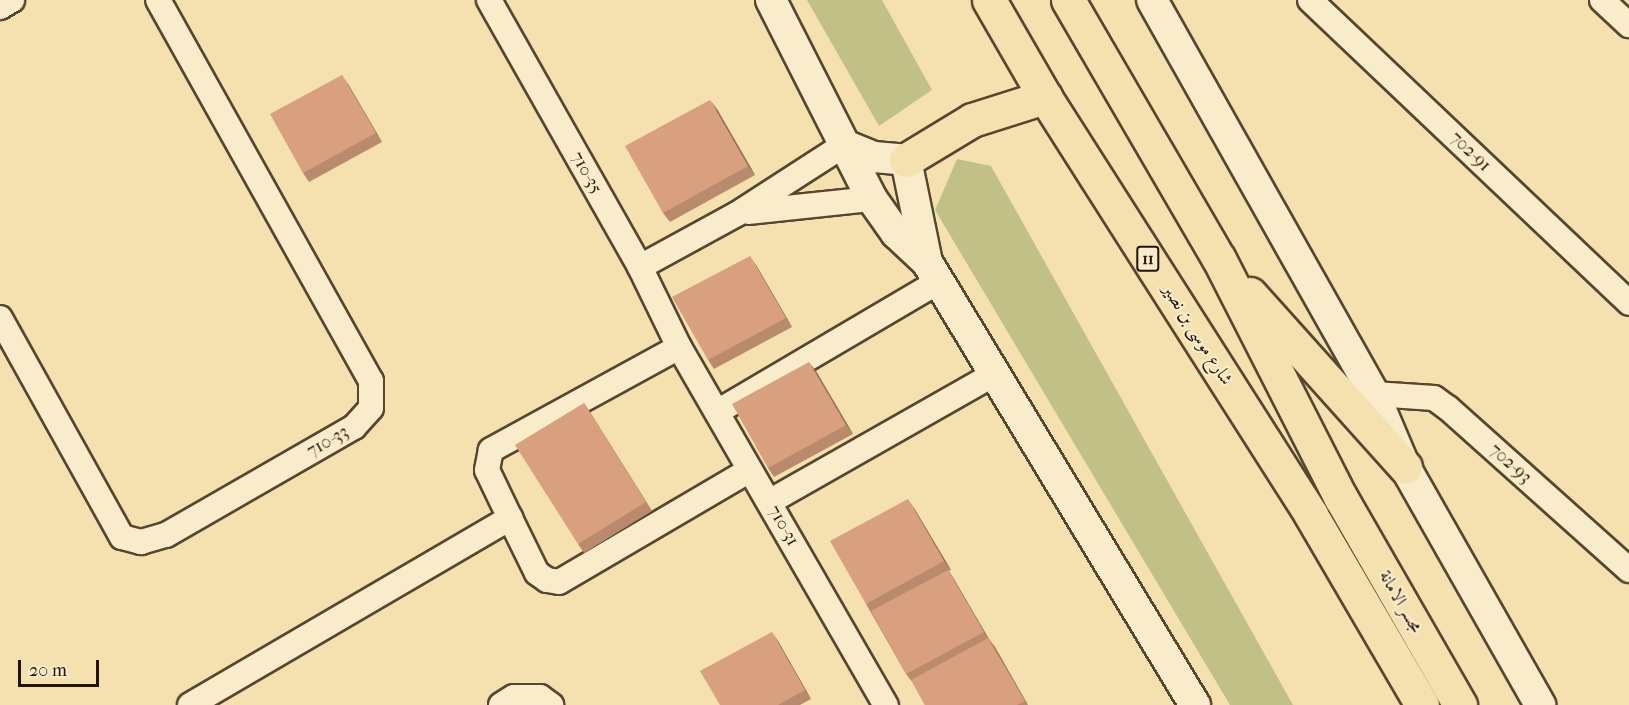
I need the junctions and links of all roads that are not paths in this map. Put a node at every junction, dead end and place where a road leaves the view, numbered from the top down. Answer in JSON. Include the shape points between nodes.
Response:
{"nodes":[{"id":1,"x":12,"y":0,"type":"edge"},
{"id":2,"x":158,"y":0,"type":"edge"},
{"id":3,"x":489,"y":0,"type":"edge"},
{"id":4,"x":771,"y":0,"type":"edge"},
{"id":5,"x":989,"y":0,"type":"edge"},
{"id":6,"x":1068,"y":0,"type":"edge"},
{"id":7,"x":1152,"y":0,"type":"edge"},
{"id":8,"x":1310,"y":0,"type":"edge"},
{"id":9,"x":1602,"y":0,"type":"edge"},
{"id":10,"x":0,"y":7,"type":"edge"},
{"id":11,"x":1629,"y":26,"type":"edge"},
{"id":12,"x":1045,"y":97,"type":"junction"},
{"id":13,"x":844,"y":145,"type":"junction"},
{"id":14,"x":906,"y":160,"type":"junction"},
{"id":15,"x":872,"y":199,"type":"junction"},
{"id":16,"x":737,"y":214,"type":"junction"},
{"id":17,"x":1219,"y":259,"type":"junction"},
{"id":18,"x":640,"y":267,"type":"junction"},
{"id":19,"x":933,"y":271,"type":"junction"},
{"id":20,"x":1629,"y":303,"type":"edge"},
{"id":21,"x":0,"y":318,"type":"edge"},
{"id":22,"x":679,"y":348,"type":"junction"},
{"id":23,"x":996,"y":373,"type":"junction"},
{"id":24,"x":1374,"y":394,"type":"junction"},
{"id":25,"x":717,"y":412,"type":"junction"},
{"id":26,"x":1405,"y":467,"type":"junction"},
{"id":27,"x":750,"y":470,"type":"junction"},
{"id":28,"x":769,"y":502,"type":"junction"},
{"id":29,"x":1311,"y":515,"type":"joint"},
{"id":30,"x":510,"y":518,"type":"junction"},
{"id":31,"x":1629,"y":570,"type":"edge"},
{"id":32,"x":190,"y":705,"type":"edge"},
{"id":33,"x":501,"y":705,"type":"edge"},
{"id":34,"x":552,"y":705,"type":"edge"},
{"id":35,"x":886,"y":705,"type":"edge"},
{"id":36,"x":1195,"y":705,"type":"edge"},
{"id":37,"x":1422,"y":705,"type":"edge"},
{"id":38,"x":1460,"y":705,"type":"edge"},
{"id":39,"x":1540,"y":705,"type":"edge"}],
"edges":[{"from":1,"to":10,"type":"street"},
{"from":2,"to":21,"type":"street","name":"710-33","via":[[371,381],[371,408],[354,427],[166,535],[141,543],[122,537]]},
{"from":3,"to":18,"type":"street","name":"710-35"},
{"from":4,"to":13,"type":"street"},
{"from":5,"to":12,"type":"main road","name":"شارع موسى بن نصير","number":"11"},
{"from":6,"to":17,"type":"main road"},
{"from":7,"to":24,"type":"street"},
{"from":8,"to":20,"type":"street","name":"702-91"},
{"from":9,"to":11,"type":"street"},
{"from":12,"to":14,"type":"main road","via":[[972,120]]},
{"from":12,"to":29,"type":"main road","name":"شارع موسى بن نصير","number":"11"},
{"from":13,"to":14,"type":"street","via":[[874,157]]},
{"from":13,"to":15,"type":"street"},
{"from":13,"to":16,"type":"street"},
{"from":14,"to":19,"type":"street"},
{"from":15,"to":16,"type":"street"},
{"from":15,"to":19,"type":"street","via":[[896,233]]},
{"from":16,"to":18,"type":"street"},
{"from":17,"to":26,"type":"main road"},
{"from":17,"to":38,"type":"main road","name":"مجسر الامانة","via":[[1341,498]]},
{"from":18,"to":22,"type":"street","name":"710-35"},
{"from":19,"to":23,"type":"street"},
{"from":19,"to":25,"type":"street"},
{"from":22,"to":25,"type":"street","name":"710-31"},
{"from":22,"to":30,"type":"street","via":[[491,450],[487,470]]},
{"from":23,"to":28,"type":"street"},
{"from":23,"to":36,"type":"street"},
{"from":24,"to":26,"type":"street"},
{"from":24,"to":31,"type":"street","name":"702-93","via":[[1434,398]]},
{"from":25,"to":27,"type":"street","name":"710-31"},
{"from":26,"to":39,"type":"street"},
{"from":27,"to":28,"type":"street","name":"710-31"},
{"from":27,"to":30,"type":"street","via":[[559,582],[537,573]]},
{"from":28,"to":35,"type":"street","name":"710-31"},
{"from":29,"to":37,"type":"main road","name":"مجسر الامانة"},
{"from":30,"to":32,"type":"street"},
{"from":33,"to":34,"type":"street","via":[[514,697],[540,697]]}]}
